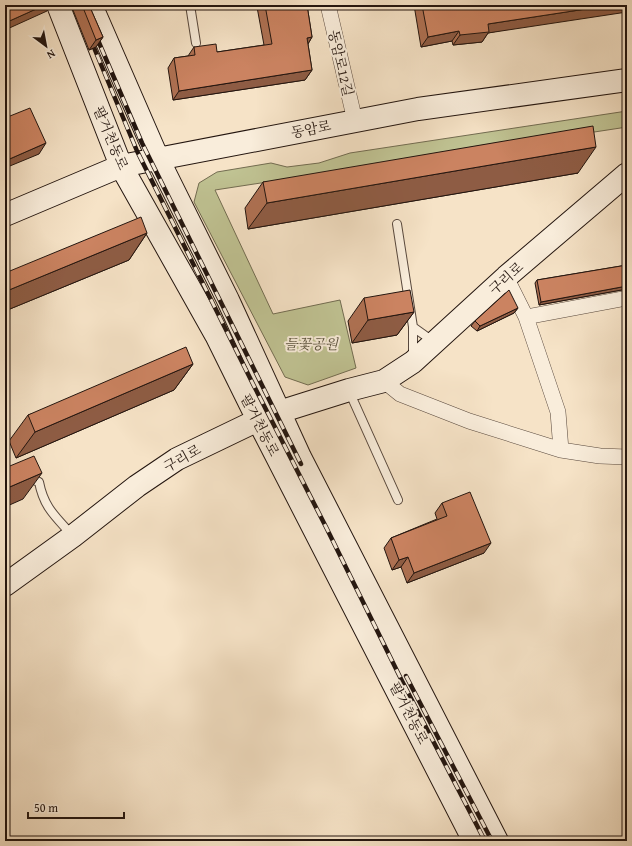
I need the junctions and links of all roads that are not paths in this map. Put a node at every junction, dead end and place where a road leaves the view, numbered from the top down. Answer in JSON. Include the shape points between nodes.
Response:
{"nodes":[{"id":1,"x":58,"y":5,"type":"edge"},
{"id":2,"x":91,"y":5,"type":"edge"},
{"id":3,"x":190,"y":5,"type":"edge"},
{"id":4,"x":328,"y":5,"type":"edge"},
{"id":5,"x":196,"y":43,"type":"dead end"},
{"id":6,"x":627,"y":80,"type":"edge"},
{"id":7,"x":355,"y":121,"type":"junction"},
{"id":8,"x":158,"y":159,"type":"junction"},
{"id":9,"x":121,"y":166,"type":"junction"},
{"id":10,"x":627,"y":174,"type":"edge"},
{"id":11,"x":5,"y":215,"type":"edge"},
{"id":12,"x":396,"y":224,"type":"dead end"},
{"id":13,"x":506,"y":278,"type":"junction"},
{"id":14,"x":627,"y":298,"type":"edge"},
{"id":15,"x":526,"y":317,"type":"junction"},
{"id":16,"x":413,"y":327,"type":"junction"},
{"id":17,"x":435,"y":343,"type":"junction"},
{"id":18,"x":413,"y":362,"type":"junction"},
{"id":19,"x":384,"y":381,"type":"junction"},
{"id":20,"x":349,"y":390,"type":"junction"},
{"id":21,"x":280,"y":412,"type":"junction"},
{"id":22,"x":258,"y":420,"type":"junction"},
{"id":23,"x":561,"y":450,"type":"junction"},
{"id":24,"x":627,"y":457,"type":"edge"},
{"id":25,"x":21,"y":474,"type":"edge"},
{"id":26,"x":398,"y":500,"type":"dead end"},
{"id":27,"x":73,"y":536,"type":"junction"},
{"id":28,"x":5,"y":585,"type":"edge"},
{"id":29,"x":474,"y":841,"type":"edge"},
{"id":30,"x":497,"y":841,"type":"edge"}],
"edges":[{"from":1,"to":9,"type":"street","name":"팔거천동로"},
{"from":2,"to":8,"type":"street","name":"팔거천동로"},
{"from":3,"to":5,"type":"lane"},
{"from":4,"to":7,"type":"street","name":"동암로12길"},
{"from":6,"to":7,"type":"street","name":"동암로","via":[[418,109]]},
{"from":7,"to":8,"type":"street","name":"동암로"},
{"from":8,"to":9,"type":"street","name":"동암로"},
{"from":8,"to":21,"type":"street","name":"팔거천동로"},
{"from":9,"to":11,"type":"street","name":"동암로"},
{"from":9,"to":22,"type":"street","name":"팔거천동로","via":[[216,336]]},
{"from":10,"to":13,"type":"street","name":"구리로"},
{"from":12,"to":16,"type":"lane"},
{"from":13,"to":15,"type":"street"},
{"from":13,"to":17,"type":"street","name":"구리로"},
{"from":14,"to":15,"type":"street"},
{"from":15,"to":23,"type":"street","via":[[558,412]]},
{"from":16,"to":17,"type":"lane"},
{"from":16,"to":18,"type":"lane"},
{"from":17,"to":18,"type":"street","name":"구리로"},
{"from":18,"to":19,"type":"street","name":"구리로"},
{"from":19,"to":20,"type":"street","name":"구리로"},
{"from":19,"to":23,"type":"street","via":[[400,394],[462,418]]},
{"from":20,"to":21,"type":"street","name":"구리로"},
{"from":20,"to":26,"type":"lane"},
{"from":21,"to":22,"type":"street","name":"구리로"},
{"from":21,"to":30,"type":"street","name":"팔거천동로","via":[[307,471]]},
{"from":22,"to":27,"type":"street","name":"구리로","via":[[177,459],[137,486]]},
{"from":22,"to":29,"type":"street","name":"팔거천동로"},
{"from":23,"to":24,"type":"street"},
{"from":25,"to":27,"type":"lane","via":[[39,482],[49,509]]},
{"from":27,"to":28,"type":"street","name":"구리로"}]}
